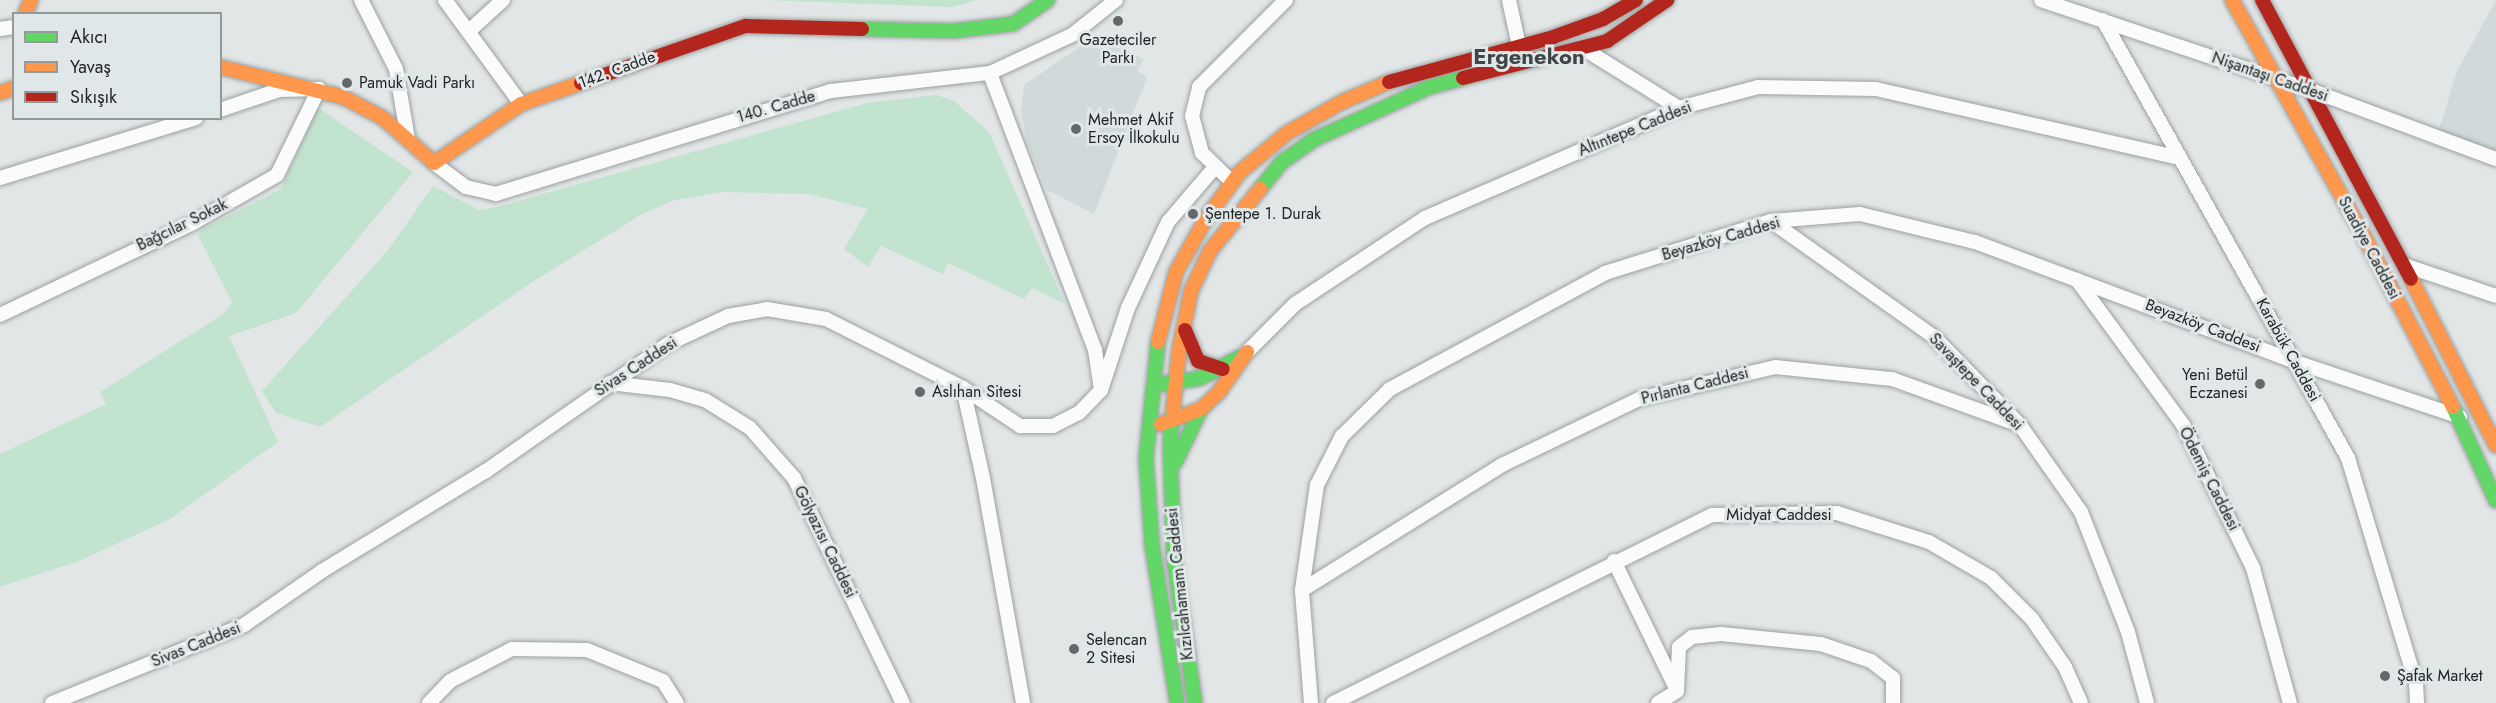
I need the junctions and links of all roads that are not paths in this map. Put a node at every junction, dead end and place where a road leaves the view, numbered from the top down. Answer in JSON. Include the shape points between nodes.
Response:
{"nodes":[{"id":1,"x":361,"y":0,"type":"edge"},
{"id":2,"x":445,"y":0,"type":"edge"},
{"id":3,"x":503,"y":0,"type":"edge"},
{"id":4,"x":1048,"y":0,"type":"edge"},
{"id":5,"x":1116,"y":0,"type":"edge"},
{"id":6,"x":1286,"y":0,"type":"edge"},
{"id":7,"x":1509,"y":0,"type":"edge"},
{"id":8,"x":1636,"y":0,"type":"edge"},
{"id":9,"x":1667,"y":0,"type":"edge"},
{"id":10,"x":2042,"y":0,"type":"edge"},
{"id":11,"x":2232,"y":0,"type":"edge"},
{"id":12,"x":2262,"y":0,"type":"edge"},
{"id":13,"x":2103,"y":20,"type":"junction"},
{"id":14,"x":469,"y":31,"type":"junction"},
{"id":15,"x":1560,"y":34,"type":"junction"},
{"id":16,"x":1519,"y":46,"type":"junction"},
{"id":17,"x":1584,"y":49,"type":"junction"},
{"id":18,"x":222,"y":67,"type":"edge"},
{"id":19,"x":990,"y":73,"type":"junction"},
{"id":20,"x":2274,"y":79,"type":"junction"},
{"id":21,"x":319,"y":89,"type":"junction"},
{"id":22,"x":2313,"y":91,"type":"junction"},
{"id":23,"x":521,"y":105,"type":"junction"},
{"id":24,"x":1679,"y":108,"type":"junction"},
{"id":25,"x":222,"y":109,"type":"edge"},
{"id":26,"x":189,"y":120,"type":"edge"},
{"id":27,"x":408,"y":139,"type":"junction"},
{"id":28,"x":2179,"y":158,"type":"junction"},
{"id":29,"x":2496,"y":159,"type":"edge"},
{"id":30,"x":434,"y":163,"type":"junction"},
{"id":31,"x":1215,"y":167,"type":"junction"},
{"id":32,"x":0,"y":178,"type":"edge"},
{"id":33,"x":1232,"y":182,"type":"junction"},
{"id":34,"x":1771,"y":222,"type":"junction"},
{"id":35,"x":2404,"y":265,"type":"junction"},
{"id":36,"x":2077,"y":280,"type":"junction"},
{"id":37,"x":2496,"y":296,"type":"edge"},
{"id":38,"x":0,"y":315,"type":"edge"},
{"id":39,"x":1184,"y":327,"type":"junction"},
{"id":40,"x":1247,"y":352,"type":"junction"},
{"id":41,"x":2296,"y":362,"type":"junction"},
{"id":42,"x":1222,"y":369,"type":"junction"},
{"id":43,"x":610,"y":383,"type":"junction"},
{"id":44,"x":1176,"y":383,"type":"junction"},
{"id":45,"x":1151,"y":384,"type":"junction"},
{"id":46,"x":963,"y":388,"type":"junction"},
{"id":47,"x":1101,"y":390,"type":"junction"},
{"id":48,"x":1201,"y":409,"type":"junction"},
{"id":49,"x":2458,"y":417,"type":"junction"},
{"id":50,"x":1172,"y":423,"type":"junction"},
{"id":51,"x":1148,"y":425,"type":"junction"},
{"id":52,"x":2020,"y":425,"type":"junction"},
{"id":53,"x":2492,"y":429,"type":"edge"},
{"id":54,"x":2496,"y":446,"type":"edge"},
{"id":55,"x":1170,"y":480,"type":"junction"},
{"id":56,"x":2496,"y":501,"type":"edge"},
{"id":57,"x":1614,"y":561,"type":"junction"},
{"id":58,"x":1302,"y":590,"type":"junction"},
{"id":59,"x":1677,"y":697,"type":"edge"},
{"id":60,"x":52,"y":703,"type":"edge"},
{"id":61,"x":429,"y":703,"type":"edge"},
{"id":62,"x":676,"y":703,"type":"edge"},
{"id":63,"x":903,"y":703,"type":"edge"},
{"id":64,"x":1023,"y":703,"type":"edge"},
{"id":65,"x":1177,"y":703,"type":"edge"},
{"id":66,"x":1195,"y":703,"type":"edge"},
{"id":67,"x":1311,"y":703,"type":"edge"},
{"id":68,"x":1333,"y":703,"type":"edge"},
{"id":69,"x":1658,"y":703,"type":"edge"},
{"id":70,"x":1893,"y":703,"type":"edge"},
{"id":71,"x":2081,"y":703,"type":"edge"},
{"id":72,"x":2147,"y":703,"type":"edge"},
{"id":73,"x":2290,"y":703,"type":"edge"},
{"id":74,"x":2417,"y":703,"type":"edge"}],
"edges":[{"from":1,"to":27,"type":"street","via":[[396,69]]},
{"from":2,"to":14,"type":"street"},
{"from":3,"to":14,"type":"street"},
{"from":4,"to":23,"type":"main road","name":"142. Cadde","via":[[1013,24],[953,31],[746,26]]},
{"from":5,"to":19,"type":"street","name":"140. Cadde","via":[[1072,35]]},
{"from":6,"to":31,"type":"street","via":[[1199,87],[1192,116],[1202,153]]},
{"from":7,"to":16,"type":"street"},
{"from":8,"to":15,"type":"main road","name":"Kızılcahamam Caddesi","via":[[1603,19]]},
{"from":9,"to":17,"type":"main road","name":"Kızılcahamam Caddesi","via":[[1607,41]]},
{"from":10,"to":13,"type":"street","name":"Nişantaşı Caddesi"},
{"from":11,"to":20,"type":"main road","name":"Suadiye Caddesi"},
{"from":12,"to":22,"type":"main road","name":"Suadiye Caddesi"},
{"from":13,"to":20,"type":"street","name":"Nişantaşı Caddesi"},
{"from":13,"to":28,"type":"street","name":"Karabük Caddesi"},
{"from":14,"to":23,"type":"street"},
{"from":15,"to":16,"type":"main road","name":"Kızılcahamam Caddesi"},
{"from":15,"to":17,"type":"main road"},
{"from":16,"to":33,"type":"main road","name":"Kızılcahamam Caddesi","via":[[1405,76],[1342,102],[1287,133]]},
{"from":17,"to":24,"type":"street"},
{"from":17,"to":39,"type":"main road","name":"Kızılcahamam Caddesi","via":[[1430,87],[1357,117],[1282,162],[1210,251],[1191,291]]},
{"from":18,"to":21,"type":"main road"},
{"from":19,"to":30,"type":"street","name":"140. Cadde","via":[[831,91],[496,194],[466,187]]},
{"from":19,"to":47,"type":"street","via":[[1095,350]]},
{"from":20,"to":22,"type":"street","name":"Nişantaşı Caddesi"},
{"from":20,"to":49,"type":"main road","name":"Suadiye Caddesi","via":[[2367,242]]},
{"from":21,"to":25,"type":"street","via":[[279,90]]},
{"from":21,"to":27,"type":"main road","via":[[382,118]]},
{"from":21,"to":38,"type":"street","name":"Bağcılar Sokak","via":[[277,175],[193,223]]},
{"from":22,"to":29,"type":"street","name":"Nişantaşı Caddesi"},
{"from":22,"to":35,"type":"main road","name":"Suadiye Caddesi"},
{"from":23,"to":30,"type":"main road","name":"142. Cadde"},
{"from":24,"to":28,"type":"street","name":"Altıntepe Caddesi","via":[[1758,87],[1876,89]]},
{"from":24,"to":40,"type":"street","name":"Altıntepe Caddesi","via":[[1425,218],[1295,304]]},
{"from":26,"to":32,"type":"street"},
{"from":27,"to":30,"type":"main road"},
{"from":28,"to":41,"type":"street","name":"Karabük Caddesi"},
{"from":31,"to":33,"type":"street"},
{"from":31,"to":47,"type":"street","via":[[1167,222],[1128,308]]},
{"from":33,"to":45,"type":"main road","name":"Kızılcahamam Caddesi","via":[[1176,272]]},
{"from":34,"to":36,"type":"street","name":"Beyazköy Caddesi","via":[[1860,214],[1975,242]]},
{"from":34,"to":52,"type":"street","name":"Savaştepe Caddesi","via":[[1933,336]]},
{"from":34,"to":58,"type":"street","name":"Beyazköy Caddesi","via":[[1605,273],[1390,390],[1342,436],[1317,485]]},
{"from":35,"to":37,"type":"street"},
{"from":35,"to":53,"type":"main road","name":"Suadiye Caddesi"},
{"from":36,"to":41,"type":"street","name":"Beyazköy Caddesi"},
{"from":36,"to":73,"type":"street","name":"Ödemiş Caddesi","via":[[2183,425],[2253,568]]},
{"from":39,"to":42,"type":"main road","via":[[1198,361]]},
{"from":39,"to":44,"type":"main road","name":"Kızılcahamam Caddesi"},
{"from":40,"to":42,"type":"main road"},
{"from":40,"to":48,"type":"main road","via":[[1219,392]]},
{"from":41,"to":49,"type":"street","name":"Beyazköy Caddesi"},
{"from":41,"to":74,"type":"street","name":"Karabük Caddesi","via":[[2348,458],[2416,682]]},
{"from":42,"to":44,"type":"main road"},
{"from":43,"to":46,"type":"street","name":"Sivas Caddesi","via":[[668,344],[728,316],[768,309],[826,319]]},
{"from":43,"to":60,"type":"street","name":"Sivas Caddesi","via":[[486,471],[322,571],[244,626]]},
{"from":43,"to":63,"type":"street","name":"Gölyazısı Caddesi","via":[[670,390],[705,400],[750,428],[794,478]]},
{"from":44,"to":45,"type":"main road"},
{"from":44,"to":50,"type":"main road","name":"Kızılcahamam Caddesi"},
{"from":45,"to":51,"type":"main road","name":"Kızılcahamam Caddesi"},
{"from":46,"to":47,"type":"street","name":"Sivas Caddesi","via":[[1020,426],[1053,426],[1079,413]]},
{"from":46,"to":64,"type":"street"},
{"from":48,"to":50,"type":"main road"},
{"from":48,"to":55,"type":"main road","via":[[1188,430]]},
{"from":49,"to":53,"type":"street","name":"Beyazköy Caddesi"},
{"from":49,"to":56,"type":"main road","name":"Suadiye Caddesi"},
{"from":50,"to":51,"type":"main road"},
{"from":50,"to":55,"type":"main road","name":"Kızılcahamam Caddesi"},
{"from":51,"to":65,"type":"main road","name":"Kızılcahamam Caddesi","via":[[1146,459],[1152,545]]},
{"from":52,"to":58,"type":"street","name":"Pırlanta Caddesi","via":[[1892,379],[1775,367],[1639,399],[1502,465]]},
{"from":52,"to":72,"type":"street","name":"Savaştepe Caddesi","via":[[2080,512],[2128,632]]},
{"from":53,"to":54,"type":"main road","name":"Suadiye Caddesi"},
{"from":55,"to":66,"type":"main road","name":"Kızılcahamam Caddesi","via":[[1174,560]]},
{"from":57,"to":59,"type":"street"},
{"from":57,"to":68,"type":"street","name":"Midyat Caddesi"},
{"from":57,"to":71,"type":"street","name":"Midyat Caddesi","via":[[1712,515],[1837,513],[1929,542],[1991,578],[2032,619],[2065,667]]},
{"from":58,"to":67,"type":"street","name":"Beyazköy Caddesi"},
{"from":59,"to":69,"type":"street"},
{"from":59,"to":70,"type":"street","via":[[1679,646],[1692,637],[1721,634],[1821,644],[1871,662],[1893,678]]},
{"from":61,"to":62,"type":"street","via":[[450,681],[512,649],[587,650],[663,681]]}]}
